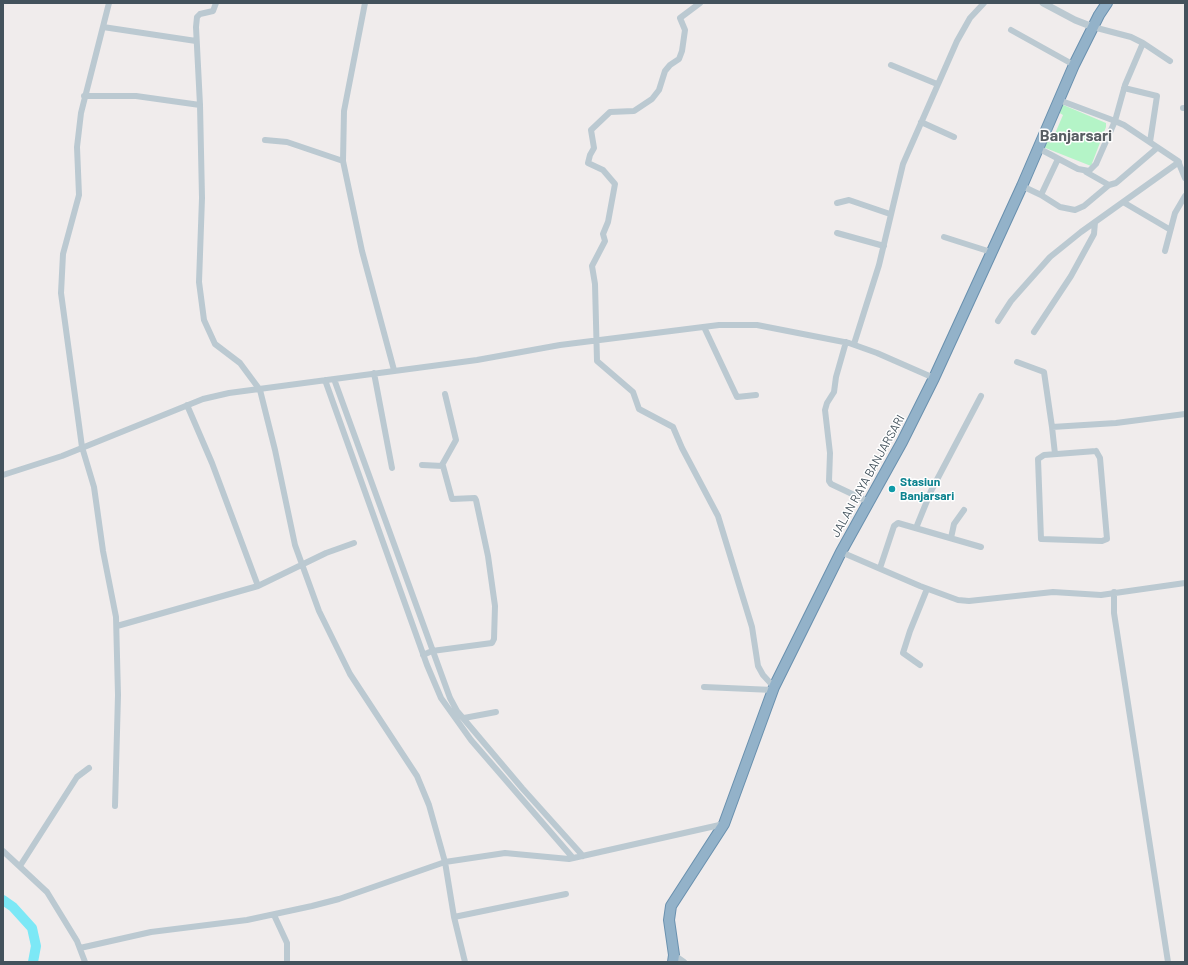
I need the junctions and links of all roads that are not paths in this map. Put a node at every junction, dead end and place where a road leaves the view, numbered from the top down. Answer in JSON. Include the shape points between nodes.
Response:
{"nodes":[{"id":1,"x":109,"y":3,"type":"edge"},
{"id":2,"x":216,"y":3,"type":"edge"},
{"id":3,"x":365,"y":3,"type":"edge"},
{"id":4,"x":700,"y":3,"type":"edge"},
{"id":5,"x":984,"y":3,"type":"edge"},
{"id":6,"x":1043,"y":3,"type":"edge"},
{"id":7,"x":1107,"y":3,"type":"edge"},
{"id":8,"x":103,"y":27,"type":"junction"},
{"id":9,"x":1093,"y":27,"type":"junction"},
{"id":10,"x":1011,"y":30,"type":"dead end"},
{"id":11,"x":196,"y":41,"type":"junction"},
{"id":12,"x":1143,"y":43,"type":"junction"},
{"id":13,"x":1170,"y":61,"type":"dead end"},
{"id":14,"x":891,"y":65,"type":"dead end"},
{"id":15,"x":1074,"y":65,"type":"junction"},
{"id":16,"x":937,"y":84,"type":"junction"},
{"id":17,"x":1124,"y":88,"type":"junction"},
{"id":18,"x":84,"y":96,"type":"junction"},
{"id":19,"x":1059,"y":100,"type":"junction"},
{"id":20,"x":200,"y":105,"type":"junction"},
{"id":21,"x":1115,"y":121,"type":"junction"},
{"id":22,"x":921,"y":122,"type":"junction"},
{"id":23,"x":954,"y":137,"type":"dead end"},
{"id":24,"x":265,"y":140,"type":"dead end"},
{"id":25,"x":1150,"y":142,"type":"junction"},
{"id":26,"x":1038,"y":148,"type":"junction"},
{"id":27,"x":1157,"y":148,"type":"junction"},
{"id":28,"x":1058,"y":159,"type":"junction"},
{"id":29,"x":343,"y":161,"type":"junction"},
{"id":30,"x":1179,"y":162,"type":"junction"},
{"id":31,"x":1086,"y":172,"type":"junction"},
{"id":32,"x":1185,"y":178,"type":"edge"},
{"id":33,"x":1110,"y":184,"type":"junction"},
{"id":34,"x":1022,"y":186,"type":"junction"},
{"id":35,"x":1041,"y":195,"type":"junction"},
{"id":36,"x":1185,"y":196,"type":"edge"},
{"id":37,"x":1123,"y":202,"type":"junction"},
{"id":38,"x":837,"y":203,"type":"dead end"},
{"id":39,"x":890,"y":214,"type":"junction"},
{"id":40,"x":1095,"y":222,"type":"junction"},
{"id":41,"x":1169,"y":229,"type":"junction"},
{"id":42,"x":837,"y":233,"type":"dead end"},
{"id":43,"x":944,"y":237,"type":"dead end"},
{"id":44,"x":884,"y":246,"type":"junction"},
{"id":45,"x":1165,"y":251,"type":"dead end"},
{"id":46,"x":991,"y":252,"type":"junction"},
{"id":47,"x":998,"y":321,"type":"dead end"},
{"id":48,"x":704,"y":327,"type":"junction"},
{"id":49,"x":1034,"y":332,"type":"dead end"},
{"id":50,"x":596,"y":341,"type":"junction"},
{"id":51,"x":846,"y":342,"type":"junction"},
{"id":52,"x":854,"y":344,"type":"junction"},
{"id":53,"x":1017,"y":362,"type":"dead end"},
{"id":54,"x":394,"y":370,"type":"junction"},
{"id":55,"x":374,"y":373,"type":"junction"},
{"id":56,"x":934,"y":378,"type":"junction"},
{"id":57,"x":334,"y":379,"type":"junction"},
{"id":58,"x":325,"y":380,"type":"junction"},
{"id":59,"x":260,"y":390,"type":"junction"},
{"id":60,"x":445,"y":394,"type":"dead end"},
{"id":61,"x":756,"y":395,"type":"dead end"},
{"id":62,"x":981,"y":396,"type":"dead end"},
{"id":63,"x":187,"y":405,"type":"junction"},
{"id":64,"x":1185,"y":414,"type":"edge"},
{"id":65,"x":1052,"y":427,"type":"junction"},
{"id":66,"x":82,"y":447,"type":"junction"},
{"id":67,"x":356,"y":454,"type":"junction"},
{"id":68,"x":1055,"y":454,"type":"junction"},
{"id":69,"x":422,"y":465,"type":"dead end"},
{"id":70,"x":442,"y":465,"type":"junction"},
{"id":71,"x":392,"y":468,"type":"dead end"},
{"id":72,"x":3,"y":474,"type":"edge"},
{"id":73,"x":869,"y":502,"type":"junction"},
{"id":74,"x":964,"y":510,"type":"dead end"},
{"id":75,"x":915,"y":528,"type":"junction"},
{"id":76,"x":951,"y":538,"type":"junction"},
{"id":77,"x":354,"y":543,"type":"dead end"},
{"id":78,"x":981,"y":547,"type":"dead end"},
{"id":79,"x":841,"y":552,"type":"junction"},
{"id":80,"x":301,"y":564,"type":"junction"},
{"id":81,"x":880,"y":568,"type":"junction"},
{"id":82,"x":1185,"y":583,"type":"edge"},
{"id":83,"x":258,"y":586,"type":"junction"},
{"id":84,"x":927,"y":589,"type":"junction"},
{"id":85,"x":1114,"y":592,"type":"junction"},
{"id":86,"x":410,"y":606,"type":"junction"},
{"id":87,"x":117,"y":626,"type":"junction"},
{"id":88,"x":427,"y":653,"type":"junction"},
{"id":89,"x":920,"y":665,"type":"dead end"},
{"id":90,"x":437,"y":678,"type":"junction"},
{"id":91,"x":704,"y":687,"type":"dead end"},
{"id":92,"x":774,"y":688,"type":"junction"},
{"id":93,"x":455,"y":712,"type":"junction"},
{"id":94,"x":496,"y":712,"type":"dead end"},
{"id":95,"x":464,"y":718,"type":"junction"},
{"id":96,"x":491,"y":756,"type":"junction"},
{"id":97,"x":89,"y":768,"type":"dead end"},
{"id":98,"x":115,"y":806,"type":"dead end"},
{"id":99,"x":724,"y":824,"type":"junction"},
{"id":100,"x":3,"y":851,"type":"edge"},
{"id":101,"x":578,"y":857,"type":"junction"},
{"id":102,"x":445,"y":862,"type":"junction"},
{"id":103,"x":20,"y":866,"type":"junction"},
{"id":104,"x":566,"y":894,"type":"dead end"},
{"id":105,"x":274,"y":915,"type":"junction"},
{"id":106,"x":454,"y":917,"type":"junction"},
{"id":107,"x":80,"y":948,"type":"junction"},
{"id":108,"x":674,"y":959,"type":"edge"},
{"id":109,"x":85,"y":962,"type":"edge"},
{"id":110,"x":287,"y":962,"type":"edge"},
{"id":111,"x":465,"y":962,"type":"edge"},
{"id":112,"x":684,"y":962,"type":"edge"},
{"id":113,"x":1168,"y":962,"type":"edge"}],
"edges":[{"from":1,"to":8,"type":"street"},
{"from":2,"to":11,"type":"street","via":[[213,11],[200,14],[197,20]]},
{"from":3,"to":29,"type":"street","via":[[344,111]]},
{"from":4,"to":50,"type":"street","via":[[680,18],[685,30],[679,60],[670,65],[652,99],[634,110],[610,112],[591,130],[594,148],[588,163],[603,170],[615,184],[608,222],[603,234],[605,241],[592,266],[595,284]]},
{"from":5,"to":16,"type":"street","via":[[970,18]]},
{"from":6,"to":9,"type":"street"},
{"from":7,"to":9,"type":"highway","name":"JALAN RAYA BANJARSARI"},
{"from":8,"to":11,"type":"street"},
{"from":8,"to":18,"type":"street"},
{"from":9,"to":12,"type":"street","via":[[1125,35]]},
{"from":9,"to":15,"type":"highway","name":"JALAN RAYA BANJARSARI"},
{"from":10,"to":15,"type":"street"},
{"from":11,"to":20,"type":"street"},
{"from":12,"to":13,"type":"street"},
{"from":12,"to":17,"type":"street"},
{"from":14,"to":16,"type":"street"},
{"from":15,"to":19,"type":"highway","name":"JALAN RAYA BANJARSARI"},
{"from":16,"to":22,"type":"street"},
{"from":17,"to":21,"type":"street"},
{"from":17,"to":25,"type":"street","via":[[1157,96]]},
{"from":18,"to":20,"type":"street","via":[[136,96]]},
{"from":18,"to":66,"type":"street","via":[[78,131],[79,195],[63,254],[61,293]]},
{"from":19,"to":21,"type":"street"},
{"from":19,"to":26,"type":"highway","name":"JALAN RAYA BANJARSARI"},
{"from":20,"to":59,"type":"street","via":[[202,198],[199,282],[204,320],[215,344],[240,363]]},
{"from":21,"to":25,"type":"street"},
{"from":21,"to":31,"type":"street","via":[[1096,164]]},
{"from":22,"to":23,"type":"street"},
{"from":22,"to":39,"type":"street","via":[[903,164]]},
{"from":24,"to":29,"type":"street","via":[[287,142]]},
{"from":25,"to":27,"type":"street"},
{"from":26,"to":28,"type":"street"},
{"from":26,"to":34,"type":"highway","name":"JALAN RAYA BANJARSARI"},
{"from":27,"to":30,"type":"street"},
{"from":27,"to":33,"type":"street","via":[[1116,184]]},
{"from":28,"to":31,"type":"street"},
{"from":28,"to":35,"type":"street"},
{"from":29,"to":54,"type":"street","via":[[362,251]]},
{"from":30,"to":32,"type":"street"},
{"from":30,"to":37,"type":"street"},
{"from":31,"to":33,"type":"street"},
{"from":33,"to":35,"type":"street","via":[[1084,206],[1075,210],[1060,207]]},
{"from":34,"to":35,"type":"street"},
{"from":34,"to":46,"type":"highway","name":"JALAN RAYA BANJARSARI"},
{"from":36,"to":41,"type":"street"},
{"from":37,"to":40,"type":"street"},
{"from":37,"to":41,"type":"street"},
{"from":38,"to":39,"type":"street","via":[[849,200]]},
{"from":39,"to":44,"type":"street"},
{"from":40,"to":47,"type":"street","via":[[1039,268]]},
{"from":40,"to":49,"type":"street","via":[[1094,234],[1071,276]]},
{"from":41,"to":45,"type":"street"},
{"from":42,"to":44,"type":"street"},
{"from":43,"to":46,"type":"street"},
{"from":44,"to":52,"type":"street"},
{"from":46,"to":56,"type":"highway","name":"JALAN RAYA BANJARSARI"},
{"from":48,"to":50,"type":"street"},
{"from":48,"to":51,"type":"street","via":[[757,325]]},
{"from":48,"to":61,"type":"street","via":[[737,397]]},
{"from":50,"to":54,"type":"street"},
{"from":50,"to":92,"type":"street","via":[[597,361],[633,392],[639,409],[673,427],[718,516],[752,627],[758,666]]},
{"from":51,"to":52,"type":"street"},
{"from":51,"to":73,"type":"street","via":[[834,392],[826,406],[830,453],[829,481]]},
{"from":52,"to":56,"type":"street"},
{"from":53,"to":65,"type":"street","via":[[1044,372]]},
{"from":54,"to":55,"type":"street"},
{"from":55,"to":57,"type":"street"},
{"from":55,"to":71,"type":"street"},
{"from":56,"to":73,"type":"highway","name":"JALAN RAYA BANJARSARI"},
{"from":57,"to":58,"type":"street"},
{"from":57,"to":67,"type":"street"},
{"from":58,"to":59,"type":"street"},
{"from":58,"to":67,"type":"street"},
{"from":59,"to":63,"type":"street","via":[[216,396]]},
{"from":59,"to":80,"type":"street"},
{"from":60,"to":70,"type":"street","via":[[455,443]]},
{"from":62,"to":75,"type":"street","via":[[931,491]]},
{"from":63,"to":66,"type":"street"},
{"from":63,"to":83,"type":"street","via":[[212,463]]},
{"from":64,"to":65,"type":"street","via":[[1116,423]]},
{"from":65,"to":68,"type":"street"},
{"from":66,"to":72,"type":"street"},
{"from":66,"to":87,"type":"street","via":[[94,487]]},
{"from":67,"to":86,"type":"street"},
{"from":68,"to":68,"type":"street","via":[[1041,455],[1038,459],[1040,537],[1043,540],[1105,541],[1107,539],[1099,453],[1096,451]]},
{"from":69,"to":70,"type":"street"},
{"from":70,"to":88,"type":"street","via":[[452,499],[476,500],[495,603],[494,639],[490,644]]},
{"from":73,"to":79,"type":"highway","name":"JALAN RAYA BANJARSARI"},
{"from":74,"to":76,"type":"street","via":[[954,524]]},
{"from":75,"to":76,"type":"street"},
{"from":75,"to":81,"type":"street","via":[[898,523],[894,526]]},
{"from":76,"to":78,"type":"street"},
{"from":77,"to":80,"type":"street"},
{"from":79,"to":81,"type":"street"},
{"from":79,"to":92,"type":"highway","name":"JALAN RAYA BANJARSARI"},
{"from":80,"to":83,"type":"street"},
{"from":80,"to":102,"type":"street","via":[[319,611],[350,674],[417,776],[429,806]]},
{"from":81,"to":84,"type":"street"},
{"from":82,"to":85,"type":"street"},
{"from":83,"to":87,"type":"street"},
{"from":84,"to":85,"type":"street","via":[[958,600],[969,601],[1053,592],[1088,595]]},
{"from":84,"to":89,"type":"street","via":[[903,653]]},
{"from":85,"to":113,"type":"street","via":[[1115,621]]},
{"from":86,"to":88,"type":"street"},
{"from":86,"to":88,"type":"street"},
{"from":87,"to":98,"type":"street"},
{"from":88,"to":90,"type":"street"},
{"from":88,"to":90,"type":"street"},
{"from":90,"to":93,"type":"street","via":[[450,698]]},
{"from":90,"to":93,"type":"street","via":[[441,698]]},
{"from":91,"to":92,"type":"street"},
{"from":92,"to":99,"type":"highway","name":"JALAN RAYA BANJARSARI"},
{"from":93,"to":95,"type":"street"},
{"from":93,"to":96,"type":"street"},
{"from":94,"to":95,"type":"street"},
{"from":95,"to":96,"type":"street"},
{"from":96,"to":101,"type":"street"},
{"from":96,"to":101,"type":"street"},
{"from":97,"to":103,"type":"street","via":[[77,777]]},
{"from":99,"to":101,"type":"street"},
{"from":99,"to":108,"type":"highway","name":"JALAN RAYA BANJARSARI","via":[[671,906],[669,920]]},
{"from":100,"to":103,"type":"street"},
{"from":101,"to":102,"type":"street","via":[[558,859],[505,853]]},
{"from":102,"to":105,"type":"street","via":[[339,899]]},
{"from":102,"to":106,"type":"street"},
{"from":103,"to":107,"type":"street","via":[[47,892]]},
{"from":104,"to":106,"type":"street"},
{"from":105,"to":107,"type":"street","via":[[152,932]]},
{"from":105,"to":110,"type":"street","via":[[287,942]]},
{"from":106,"to":111,"type":"street"},
{"from":107,"to":109,"type":"street"},
{"from":108,"to":112,"type":"street"}]}
